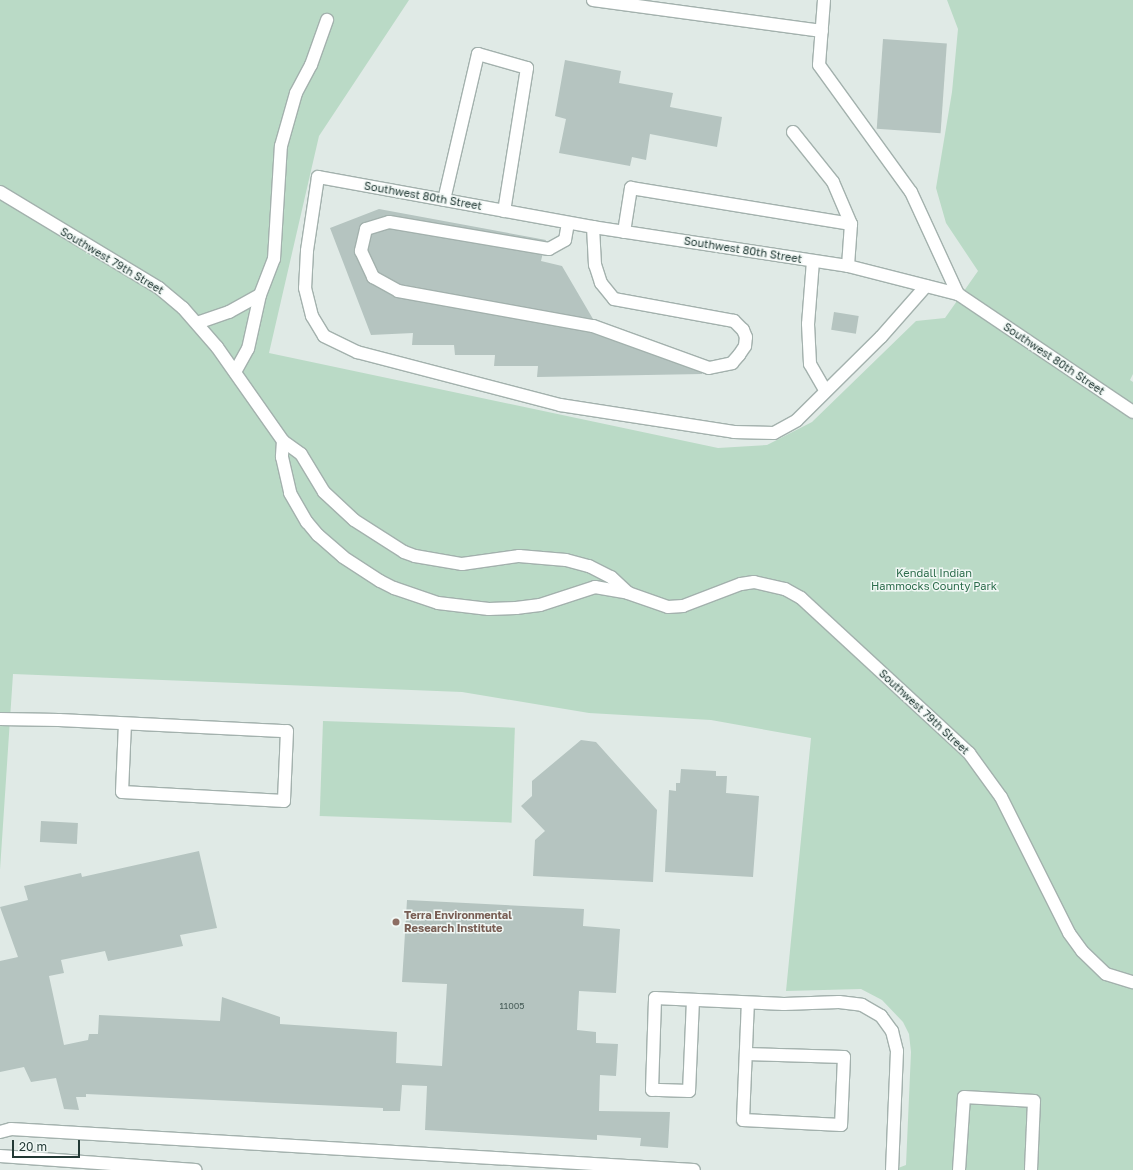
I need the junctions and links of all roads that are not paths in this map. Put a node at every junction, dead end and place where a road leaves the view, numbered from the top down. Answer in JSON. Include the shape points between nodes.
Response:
{"nodes":[{"id":1,"x":593,"y":0,"type":"edge"},
{"id":2,"x":824,"y":0,"type":"edge"},
{"id":3,"x":327,"y":20,"type":"dead end"},
{"id":4,"x":822,"y":31,"type":"junction"},
{"id":5,"x":793,"y":132,"type":"dead end"},
{"id":6,"x":0,"y":192,"type":"edge"},
{"id":7,"x":444,"y":200,"type":"junction"},
{"id":8,"x":504,"y":211,"type":"junction"},
{"id":9,"x":568,"y":223,"type":"junction"},
{"id":10,"x":851,"y":224,"type":"junction"},
{"id":11,"x":593,"y":227,"type":"junction"},
{"id":12,"x":624,"y":232,"type":"junction"},
{"id":13,"x":813,"y":261,"type":"junction"},
{"id":14,"x":848,"y":266,"type":"junction"},
{"id":15,"x":926,"y":286,"type":"junction"},
{"id":16,"x":958,"y":294,"type":"junction"},
{"id":17,"x":260,"y":296,"type":"junction"},
{"id":18,"x":197,"y":323,"type":"junction"},
{"id":19,"x":235,"y":372,"type":"junction"},
{"id":20,"x":825,"y":390,"type":"junction"},
{"id":21,"x":1133,"y":412,"type":"edge"},
{"id":22,"x":283,"y":441,"type":"junction"},
{"id":23,"x":628,"y":593,"type":"junction"},
{"id":24,"x":0,"y":719,"type":"edge"},
{"id":25,"x":125,"y":724,"type":"junction"},
{"id":26,"x":1133,"y":982,"type":"edge"},
{"id":27,"x":693,"y":1000,"type":"junction"},
{"id":28,"x":748,"y":1003,"type":"junction"},
{"id":29,"x":746,"y":1054,"type":"junction"},
{"id":30,"x":0,"y":1132,"type":"edge"},
{"id":31,"x":0,"y":1156,"type":"edge"},
{"id":32,"x":195,"y":1170,"type":"edge"},
{"id":33,"x":694,"y":1170,"type":"edge"},
{"id":34,"x":892,"y":1170,"type":"edge"},
{"id":35,"x":959,"y":1170,"type":"edge"},
{"id":36,"x":1031,"y":1170,"type":"edge"}],
"edges":[{"from":1,"to":4,"type":"street"},
{"from":2,"to":4,"type":"street"},
{"from":3,"to":17,"type":"street","via":[[311,65],[296,93],[281,146],[274,259]]},
{"from":4,"to":16,"type":"street","via":[[819,65],[911,192]]},
{"from":5,"to":10,"type":"street","via":[[833,182]]},
{"from":6,"to":18,"type":"street","name":"Southwest 79th Street","via":[[159,288]]},
{"from":7,"to":8,"type":"street","name":"Southwest 80th Street"},
{"from":7,"to":8,"type":"street","via":[[478,54],[527,68]]},
{"from":7,"to":20,"type":"street","name":"Southwest 80th Street","via":[[318,176],[307,251],[305,288],[312,316],[324,336],[357,352],[560,405],[734,432],[774,433],[797,420]]},
{"from":8,"to":9,"type":"street","name":"Southwest 80th Street"},
{"from":9,"to":11,"type":"street","name":"Southwest 80th Street"},
{"from":9,"to":11,"type":"street","via":[[565,240],[549,249],[389,222],[366,229],[361,251],[373,277],[398,291],[593,326],[709,368],[732,363],[745,346],[746,337],[743,330],[734,322],[614,298],[601,283],[595,265]]},
{"from":10,"to":12,"type":"street","via":[[631,188]]},
{"from":10,"to":14,"type":"street"},
{"from":11,"to":12,"type":"street","name":"Southwest 80th Street"},
{"from":12,"to":13,"type":"street","name":"Southwest 80th Street"},
{"from":13,"to":14,"type":"street","name":"Southwest 80th Street"},
{"from":13,"to":20,"type":"street","via":[[808,324],[810,364]]},
{"from":14,"to":15,"type":"street","name":"Southwest 80th Street"},
{"from":15,"to":16,"type":"street","name":"Southwest 80th Street"},
{"from":15,"to":20,"type":"street","via":[[881,337]]},
{"from":16,"to":21,"type":"street","name":"Southwest 80th Street"},
{"from":17,"to":18,"type":"street","via":[[229,312]]},
{"from":17,"to":19,"type":"street","via":[[248,349]]},
{"from":18,"to":19,"type":"street","name":"Southwest 79th Street"},
{"from":19,"to":22,"type":"street","name":"Southwest 79th Street"},
{"from":22,"to":23,"type":"street","name":"Southwest 79th Street","via":[[301,454],[316,482],[343,512],[404,552],[462,564],[519,556],[566,560],[589,566],[611,577]]},
{"from":22,"to":23,"type":"street","name":"Southwest 79th Street","via":[[282,457],[287,484],[307,522],[343,557],[394,588],[450,606],[502,610],[540,606],[595,587]]},
{"from":23,"to":26,"type":"street","name":"Southwest 79th Street","via":[[662,605],[684,606],[741,584],[754,582],[785,589],[801,598],[969,753],[1001,797],[1069,933],[1082,951],[1106,974]]},
{"from":24,"to":25,"type":"street"},
{"from":25,"to":25,"type":"street","via":[[122,792],[284,801],[287,731]]},
{"from":27,"to":27,"type":"street","via":[[655,998],[652,1090],[689,1091]]},
{"from":27,"to":28,"type":"street"},
{"from":28,"to":29,"type":"street"},
{"from":28,"to":34,"type":"street","via":[[839,1002],[862,1005],[873,1010],[887,1022],[895,1037],[897,1051]]},
{"from":29,"to":29,"type":"street","via":[[743,1120],[841,1125],[844,1057]]},
{"from":30,"to":33,"type":"street","via":[[11,1129]]},
{"from":31,"to":32,"type":"street"},
{"from":35,"to":36,"type":"street","via":[[964,1097],[1034,1101]]}]}
